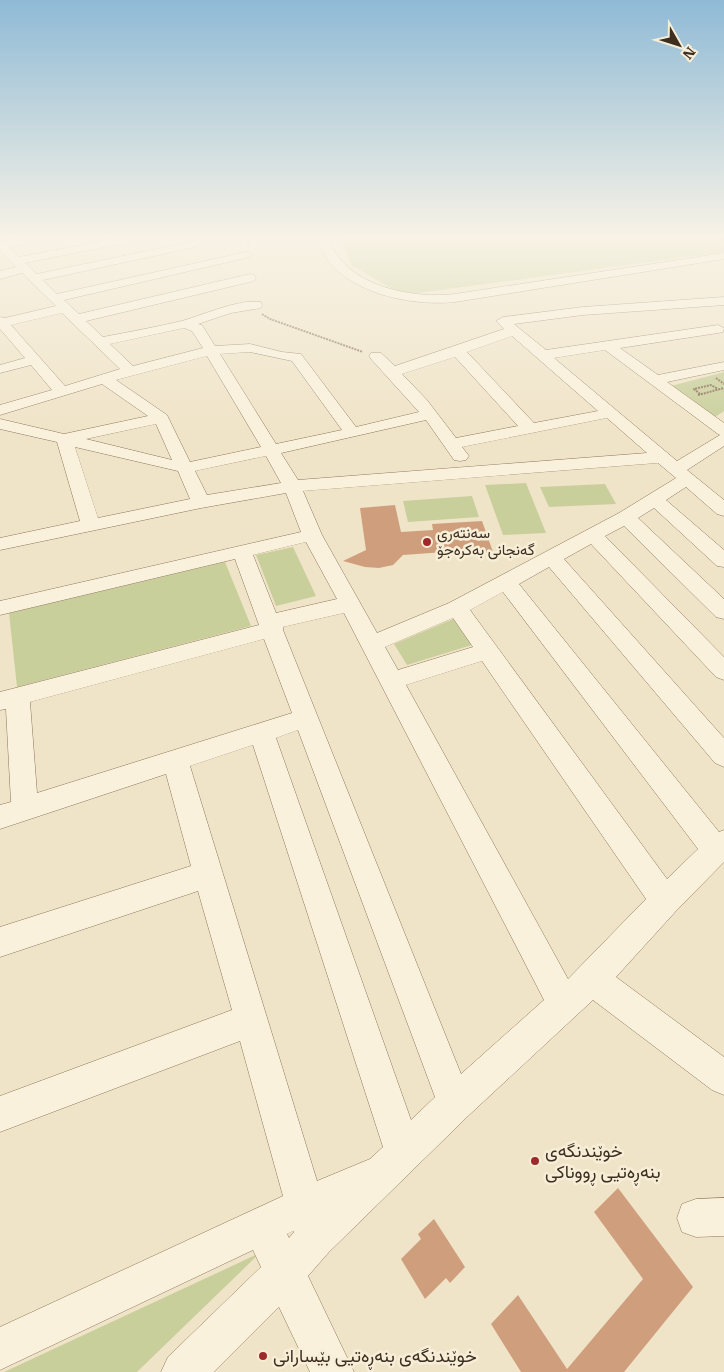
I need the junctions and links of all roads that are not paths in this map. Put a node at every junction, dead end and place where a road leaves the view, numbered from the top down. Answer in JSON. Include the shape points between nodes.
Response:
{"nodes":[{"id":1,"x":60,"y":303,"type":"edge"},
{"id":2,"x":144,"y":303,"type":"edge"},
{"id":3,"x":633,"y":303,"type":"edge"},
{"id":4,"x":654,"y":303,"type":"edge"},
{"id":5,"x":678,"y":303,"type":"edge"},
{"id":6,"x":256,"y":305,"type":"road end"},
{"id":7,"x":552,"y":307,"type":"dead end"},
{"id":8,"x":65,"y":308,"type":"junction"},
{"id":9,"x":76,"y":319,"type":"junction"},
{"id":10,"x":1,"y":322,"type":"edge"},
{"id":11,"x":185,"y":324,"type":"junction"},
{"id":12,"x":508,"y":325,"type":"junction"},
{"id":13,"x":721,"y":331,"type":"edge"},
{"id":14,"x":6,"y":337,"type":"edge"},
{"id":15,"x":100,"y":342,"type":"junction"},
{"id":16,"x":607,"y":346,"type":"junction"},
{"id":17,"x":213,"y":350,"type":"junction"},
{"id":18,"x":458,"y":351,"type":"junction"},
{"id":19,"x":543,"y":355,"type":"junction"},
{"id":20,"x":376,"y":356,"type":"road end"},
{"id":21,"x":34,"y":360,"type":"junction"},
{"id":22,"x":0,"y":369,"type":"edge"},
{"id":23,"x":130,"y":371,"type":"junction"},
{"id":24,"x":719,"y":371,"type":"edge"},
{"id":25,"x":393,"y":372,"type":"junction"},
{"id":26,"x":105,"y":379,"type":"junction"},
{"id":27,"x":656,"y":380,"type":"junction"},
{"id":28,"x":61,"y":391,"type":"junction"},
{"id":29,"x":0,"y":410,"type":"edge"},
{"id":30,"x":610,"y":413,"type":"junction"},
{"id":31,"x":429,"y":414,"type":"junction"},
{"id":32,"x":161,"y":418,"type":"junction"},
{"id":33,"x":0,"y":424,"type":"edge"},
{"id":34,"x":530,"y":429,"type":"junction"},
{"id":35,"x":724,"y":431,"type":"edge"},
{"id":36,"x":352,"y":433,"type":"junction"},
{"id":37,"x":64,"y":439,"type":"junction"},
{"id":38,"x":724,"y":439,"type":"edge"},
{"id":39,"x":452,"y":444,"type":"junction"},
{"id":40,"x":272,"y":450,"type":"junction"},
{"id":41,"x":185,"y":468,"type":"junction"},
{"id":42,"x":676,"y":468,"type":"junction"},
{"id":43,"x":471,"y":473,"type":"junction"},
{"id":44,"x":292,"y":486,"type":"junction"},
{"id":45,"x":656,"y":500,"type":"junction"},
{"id":46,"x":201,"y":502,"type":"junction"},
{"id":47,"x":724,"y":510,"type":"edge"},
{"id":48,"x":626,"y":517,"type":"junction"},
{"id":49,"x":91,"y":525,"type":"junction"},
{"id":50,"x":312,"y":535,"type":"junction"},
{"id":51,"x":593,"y":535,"type":"junction"},
{"id":52,"x":0,"y":544,"type":"edge"},
{"id":53,"x":242,"y":552,"type":"junction"},
{"id":54,"x":551,"y":557,"type":"junction"},
{"id":55,"x":724,"y":561,"type":"edge"},
{"id":56,"x":506,"y":582,"type":"junction"},
{"id":57,"x":349,"y":604,"type":"junction"},
{"id":58,"x":0,"y":608,"type":"edge"},
{"id":59,"x":457,"y":608,"type":"junction"},
{"id":60,"x":724,"y":612,"type":"edge"},
{"id":61,"x":272,"y":625,"type":"junction"},
{"id":62,"x":371,"y":644,"type":"junction"},
{"id":63,"x":488,"y":651,"type":"junction"},
{"id":64,"x":724,"y":671,"type":"edge"},
{"id":65,"x":392,"y":681,"type":"junction"},
{"id":66,"x":8,"y":699,"type":"edge"},
{"id":67,"x":306,"y":718,"type":"junction"},
{"id":68,"x":262,"y":733,"type":"junction"},
{"id":69,"x":720,"y":744,"type":"edge"},
{"id":70,"x":175,"y":760,"type":"junction"},
{"id":71,"x":25,"y":809,"type":"junction"},
{"id":72,"x":0,"y":817,"type":"edge"},
{"id":73,"x":720,"y":846,"type":"edge"},
{"id":74,"x":208,"y":874,"type":"junction"},
{"id":75,"x":665,"y":900,"type":"junction"},
{"id":76,"x":0,"y":942,"type":"edge"},
{"id":77,"x":592,"y":979,"type":"junction"},
{"id":78,"x":564,"y":1005,"type":"junction"},
{"id":79,"x":251,"y":1020,"type":"junction"},
{"id":80,"x":724,"y":1078,"type":"edge"},
{"id":81,"x":455,"y":1103,"type":"junction"},
{"id":82,"x":0,"y":1114,"type":"edge"},
{"id":83,"x":394,"y":1163,"type":"junction"},
{"id":84,"x":310,"y":1222,"type":"junction"},
{"id":85,"x":262,"y":1226,"type":"junction"},
{"id":86,"x":283,"y":1274,"type":"junction"},
{"id":87,"x":0,"y":1349,"type":"edge"},
{"id":88,"x":183,"y":1372,"type":"edge"},
{"id":89,"x":332,"y":1372,"type":"edge"}],
"edges":[{"from":1,"to":8,"type":"street"},
{"from":2,"to":9,"type":"street"},
{"from":3,"to":7,"type":"street"},
{"from":4,"to":12,"type":"street","via":[[583,310]]},
{"from":5,"to":13,"type":"street"},
{"from":6,"to":11,"type":"street"},
{"from":8,"to":9,"type":"street"},
{"from":8,"to":10,"type":"street"},
{"from":9,"to":15,"type":"street"},
{"from":10,"to":14,"type":"street"},
{"from":11,"to":15,"type":"street"},
{"from":11,"to":17,"type":"street","via":[[197,328]]},
{"from":12,"to":18,"type":"street"},
{"from":12,"to":19,"type":"street"},
{"from":13,"to":16,"type":"street"},
{"from":14,"to":21,"type":"street"},
{"from":15,"to":23,"type":"street"},
{"from":16,"to":19,"type":"street"},
{"from":16,"to":27,"type":"street"},
{"from":17,"to":23,"type":"street"},
{"from":17,"to":36,"type":"street","via":[[250,348],[296,357]]},
{"from":17,"to":40,"type":"street"},
{"from":18,"to":25,"type":"street"},
{"from":18,"to":34,"type":"street"},
{"from":19,"to":30,"type":"street"},
{"from":20,"to":25,"type":"street"},
{"from":21,"to":22,"type":"street"},
{"from":21,"to":28,"type":"street"},
{"from":23,"to":26,"type":"street"},
{"from":24,"to":27,"type":"street"},
{"from":25,"to":31,"type":"street"},
{"from":26,"to":28,"type":"street"},
{"from":26,"to":32,"type":"street"},
{"from":27,"to":35,"type":"street"},
{"from":28,"to":29,"type":"street"},
{"from":30,"to":34,"type":"street"},
{"from":30,"to":42,"type":"street"},
{"from":31,"to":36,"type":"street"},
{"from":31,"to":39,"type":"street"},
{"from":32,"to":37,"type":"street"},
{"from":32,"to":41,"type":"street"},
{"from":33,"to":37,"type":"street"},
{"from":34,"to":39,"type":"street"},
{"from":36,"to":40,"type":"street"},
{"from":37,"to":41,"type":"street"},
{"from":37,"to":49,"type":"street"},
{"from":38,"to":42,"type":"street"},
{"from":39,"to":43,"type":"street"},
{"from":40,"to":41,"type":"street"},
{"from":40,"to":44,"type":"street"},
{"from":41,"to":46,"type":"street"},
{"from":42,"to":43,"type":"street"},
{"from":42,"to":45,"type":"street"},
{"from":42,"to":47,"type":"street"},
{"from":43,"to":44,"type":"street"},
{"from":44,"to":46,"type":"street"},
{"from":44,"to":50,"type":"street"},
{"from":45,"to":48,"type":"street"},
{"from":45,"to":55,"type":"street"},
{"from":46,"to":49,"type":"street"},
{"from":48,"to":51,"type":"street"},
{"from":48,"to":60,"type":"street"},
{"from":49,"to":52,"type":"street"},
{"from":50,"to":53,"type":"street"},
{"from":50,"to":57,"type":"street"},
{"from":51,"to":54,"type":"street"},
{"from":51,"to":64,"type":"street"},
{"from":53,"to":58,"type":"street"},
{"from":53,"to":61,"type":"street"},
{"from":54,"to":56,"type":"street"},
{"from":54,"to":69,"type":"street"},
{"from":56,"to":59,"type":"street"},
{"from":56,"to":73,"type":"street"},
{"from":57,"to":61,"type":"street"},
{"from":57,"to":62,"type":"street"},
{"from":59,"to":62,"type":"street"},
{"from":59,"to":63,"type":"street"},
{"from":61,"to":66,"type":"street"},
{"from":61,"to":67,"type":"street"},
{"from":62,"to":65,"type":"street"},
{"from":63,"to":65,"type":"street"},
{"from":63,"to":75,"type":"street"},
{"from":65,"to":78,"type":"street"},
{"from":66,"to":71,"type":"street"},
{"from":67,"to":68,"type":"street"},
{"from":67,"to":81,"type":"street"},
{"from":68,"to":70,"type":"street"},
{"from":68,"to":83,"type":"street"},
{"from":70,"to":71,"type":"street"},
{"from":70,"to":74,"type":"street"},
{"from":71,"to":72,"type":"street"},
{"from":73,"to":75,"type":"street"},
{"from":74,"to":76,"type":"street"},
{"from":74,"to":79,"type":"street"},
{"from":75,"to":77,"type":"street"},
{"from":77,"to":78,"type":"street"},
{"from":77,"to":80,"type":"street"},
{"from":78,"to":81,"type":"street"},
{"from":79,"to":82,"type":"street"},
{"from":79,"to":84,"type":"street"},
{"from":81,"to":83,"type":"street"},
{"from":83,"to":84,"type":"street"},
{"from":84,"to":85,"type":"street"},
{"from":84,"to":86,"type":"street"},
{"from":85,"to":86,"type":"street"},
{"from":85,"to":87,"type":"street"},
{"from":86,"to":88,"type":"street"},
{"from":86,"to":89,"type":"street"}]}
